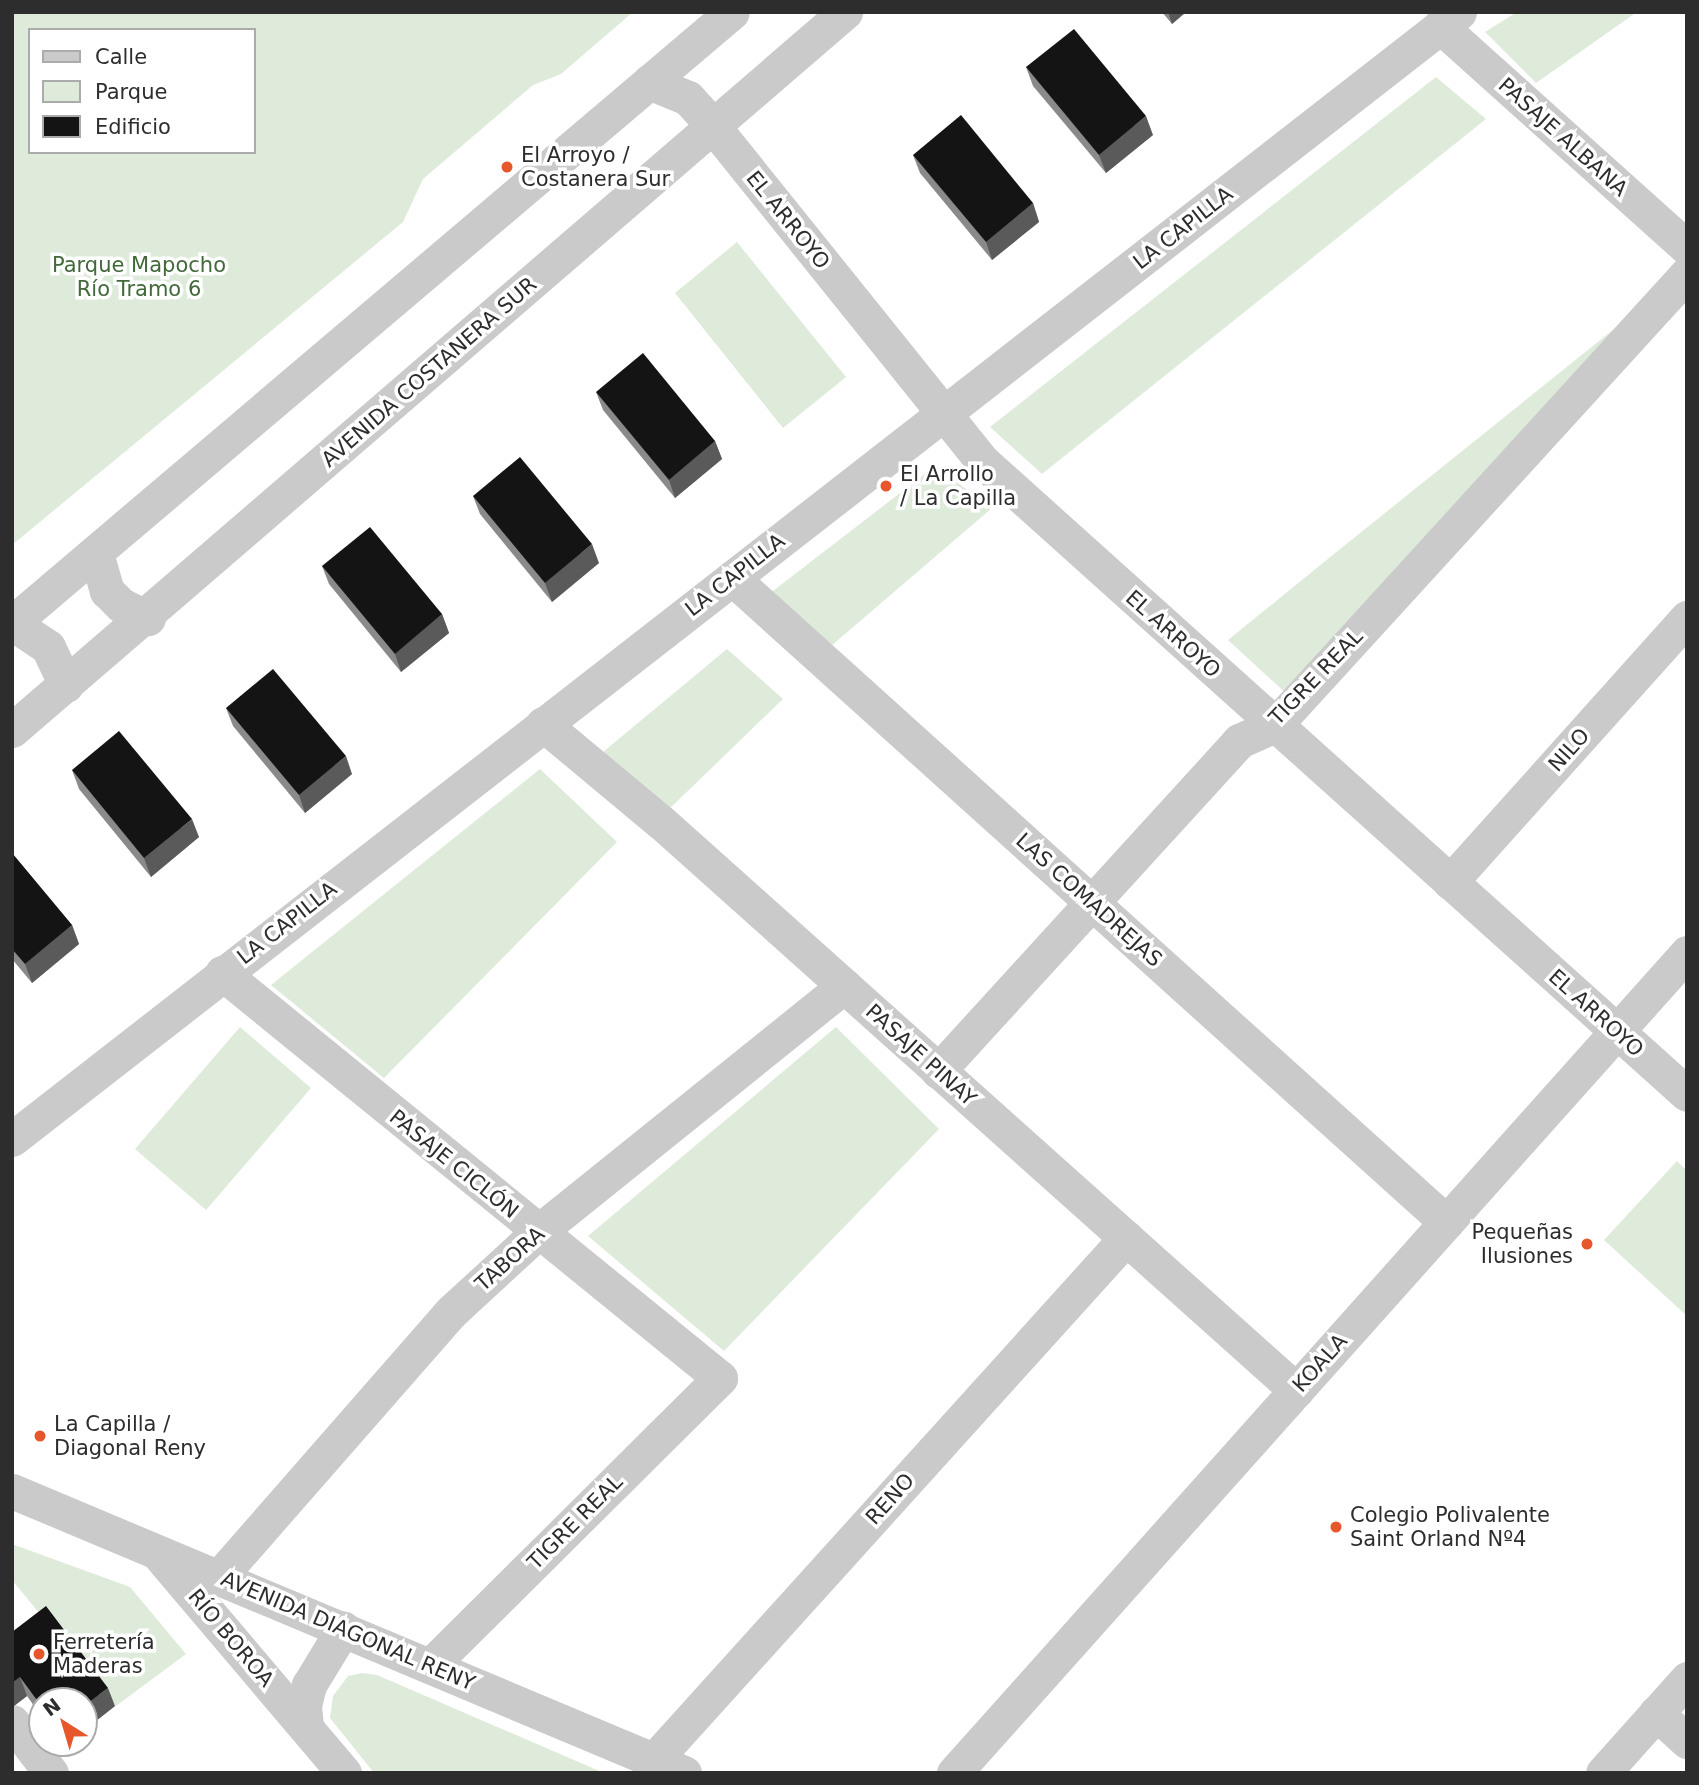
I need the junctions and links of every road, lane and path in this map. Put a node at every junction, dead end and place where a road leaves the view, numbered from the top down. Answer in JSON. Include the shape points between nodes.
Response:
{"nodes":[{"id":1,"x":732,"y":12,"type":"edge"},
{"id":2,"x":845,"y":12,"type":"edge"},
{"id":3,"x":1449,"y":19,"type":"edge"},
{"id":4,"x":649,"y":82,"type":"junction"},
{"id":5,"x":712,"y":125,"type":"junction"},
{"id":6,"x":1687,"y":248,"type":"edge"},
{"id":7,"x":1687,"y":274,"type":"edge"},
{"id":8,"x":944,"y":415,"type":"junction"},
{"id":9,"x":96,"y":553,"type":"junction"},
{"id":10,"x":732,"y":578,"type":"junction"},
{"id":11,"x":148,"y":618,"type":"junction"},
{"id":12,"x":1687,"y":618,"type":"edge"},
{"id":13,"x":12,"y":623,"type":"edge"},
{"id":14,"x":66,"y":685,"type":"junction"},
{"id":15,"x":543,"y":724,"type":"junction"},
{"id":16,"x":1275,"y":725,"type":"junction"},
{"id":17,"x":12,"y":730,"type":"edge"},
{"id":18,"x":1450,"y":883,"type":"junction"},
{"id":19,"x":1090,"y":901,"type":"junction"},
{"id":20,"x":1687,"y":953,"type":"edge"},
{"id":21,"x":222,"y":973,"type":"junction"},
{"id":22,"x":844,"y":986,"type":"junction"},
{"id":23,"x":1617,"y":1031,"type":"junction"},
{"id":24,"x":939,"y":1070,"type":"junction"},
{"id":25,"x":1687,"y":1094,"type":"edge"},
{"id":26,"x":12,"y":1139,"type":"edge"},
{"id":27,"x":1446,"y":1222,"type":"junction"},
{"id":28,"x":538,"y":1232,"type":"junction"},
{"id":29,"x":1126,"y":1238,"type":"junction"},
{"id":30,"x":720,"y":1378,"type":"joint"},
{"id":31,"x":1296,"y":1390,"type":"junction"},
{"id":32,"x":12,"y":1490,"type":"edge"},
{"id":33,"x":155,"y":1550,"type":"junction"},
{"id":34,"x":219,"y":1577,"type":"junction"},
{"id":35,"x":343,"y":1629,"type":"junction"},
{"id":36,"x":430,"y":1666,"type":"junction"},
{"id":37,"x":1687,"y":1679,"type":"edge"},
{"id":38,"x":1656,"y":1713,"type":"junction"},
{"id":39,"x":12,"y":1722,"type":"edge"},
{"id":40,"x":306,"y":1727,"type":"junction"},
{"id":41,"x":1687,"y":1741,"type":"edge"},
{"id":42,"x":668,"y":1769,"type":"edge"},
{"id":43,"x":46,"y":1771,"type":"edge"},
{"id":44,"x":344,"y":1773,"type":"edge"},
{"id":45,"x":954,"y":1773,"type":"edge"},
{"id":46,"x":1603,"y":1773,"type":"edge"}],
"edges":[{"from":1,"to":4,"type":"street"},
{"from":2,"to":5,"type":"street","name":"AVENIDA COSTANERA SUR"},
{"from":3,"to":6,"type":"street","name":"PASAJE ALBANA"},
{"from":3,"to":8,"type":"street","name":"LA CAPILLA"},
{"from":4,"to":5,"type":"street","name":"EL ARROYO","via":[[682,94]]},
{"from":4,"to":9,"type":"street"},
{"from":5,"to":8,"type":"street","name":"EL ARROYO"},
{"from":5,"to":11,"type":"street","name":"AVENIDA COSTANERA SUR"},
{"from":7,"to":16,"type":"street","name":"TIGRE REAL"},
{"from":8,"to":10,"type":"street","name":"LA CAPILLA"},
{"from":8,"to":16,"type":"street","name":"EL ARROYO","via":[[1013,491]]},
{"from":9,"to":11,"type":"street","via":[[107,591],[121,606]]},
{"from":9,"to":13,"type":"street"},
{"from":10,"to":15,"type":"street","name":"LA CAPILLA"},
{"from":10,"to":19,"type":"street","name":"LAS COMADREJAS"},
{"from":11,"to":14,"type":"street","name":"AVENIDA COSTANERA SUR"},
{"from":12,"to":18,"type":"street","name":"NILO"},
{"from":13,"to":14,"type":"street","via":[[48,646]]},
{"from":14,"to":17,"type":"street","name":"AVENIDA COSTANERA SUR"},
{"from":15,"to":21,"type":"street","name":"LA CAPILLA"},
{"from":15,"to":22,"type":"street","name":"PASAJE PINAY"},
{"from":16,"to":18,"type":"street","name":"EL ARROYO"},
{"from":16,"to":19,"type":"street","name":"TIGRE REAL","via":[[1239,741]]},
{"from":18,"to":23,"type":"street","name":"EL ARROYO"},
{"from":19,"to":24,"type":"street","name":"TIGRE REAL"},
{"from":19,"to":27,"type":"street","name":"LAS COMADREJAS"},
{"from":20,"to":23,"type":"street","name":"KOALA"},
{"from":21,"to":26,"type":"street","name":"LA CAPILLA"},
{"from":21,"to":28,"type":"street","name":"PASAJE CICLÓN"},
{"from":22,"to":24,"type":"street","name":"PASAJE PINAY"},
{"from":22,"to":28,"type":"street","name":"TABORA"},
{"from":23,"to":25,"type":"street","name":"EL ARROYO"},
{"from":23,"to":27,"type":"street","name":"KOALA"},
{"from":24,"to":29,"type":"street","name":"PASAJE PINAY"},
{"from":27,"to":31,"type":"street","name":"KOALA"},
{"from":28,"to":30,"type":"street","name":"PASAJE CICLÓN"},
{"from":28,"to":34,"type":"street","name":"TABORA","via":[[451,1312]]},
{"from":29,"to":31,"type":"street","name":"PASAJE PINAY"},
{"from":29,"to":42,"type":"street","name":"RENO"},
{"from":30,"to":36,"type":"street","name":"TIGRE REAL"},
{"from":31,"to":45,"type":"street","name":"KOALA"},
{"from":32,"to":33,"type":"street","name":"AVENIDA DIAGONAL RENY"},
{"from":33,"to":34,"type":"street","name":"AVENIDA DIAGONAL RENY"},
{"from":33,"to":40,"type":"street","name":"RÍO BOROA"},
{"from":34,"to":35,"type":"street","name":"AVENIDA DIAGONAL RENY"},
{"from":35,"to":36,"type":"street","name":"AVENIDA DIAGONAL RENY"},
{"from":35,"to":40,"type":"street","via":[[309,1685]]},
{"from":36,"to":42,"type":"street","name":"AVENIDA DIAGONAL RENY"},
{"from":37,"to":38,"type":"street"},
{"from":38,"to":41,"type":"street"},
{"from":38,"to":46,"type":"street"},
{"from":39,"to":43,"type":"street"},
{"from":40,"to":44,"type":"street","name":"RÍO BOROA"}]}
